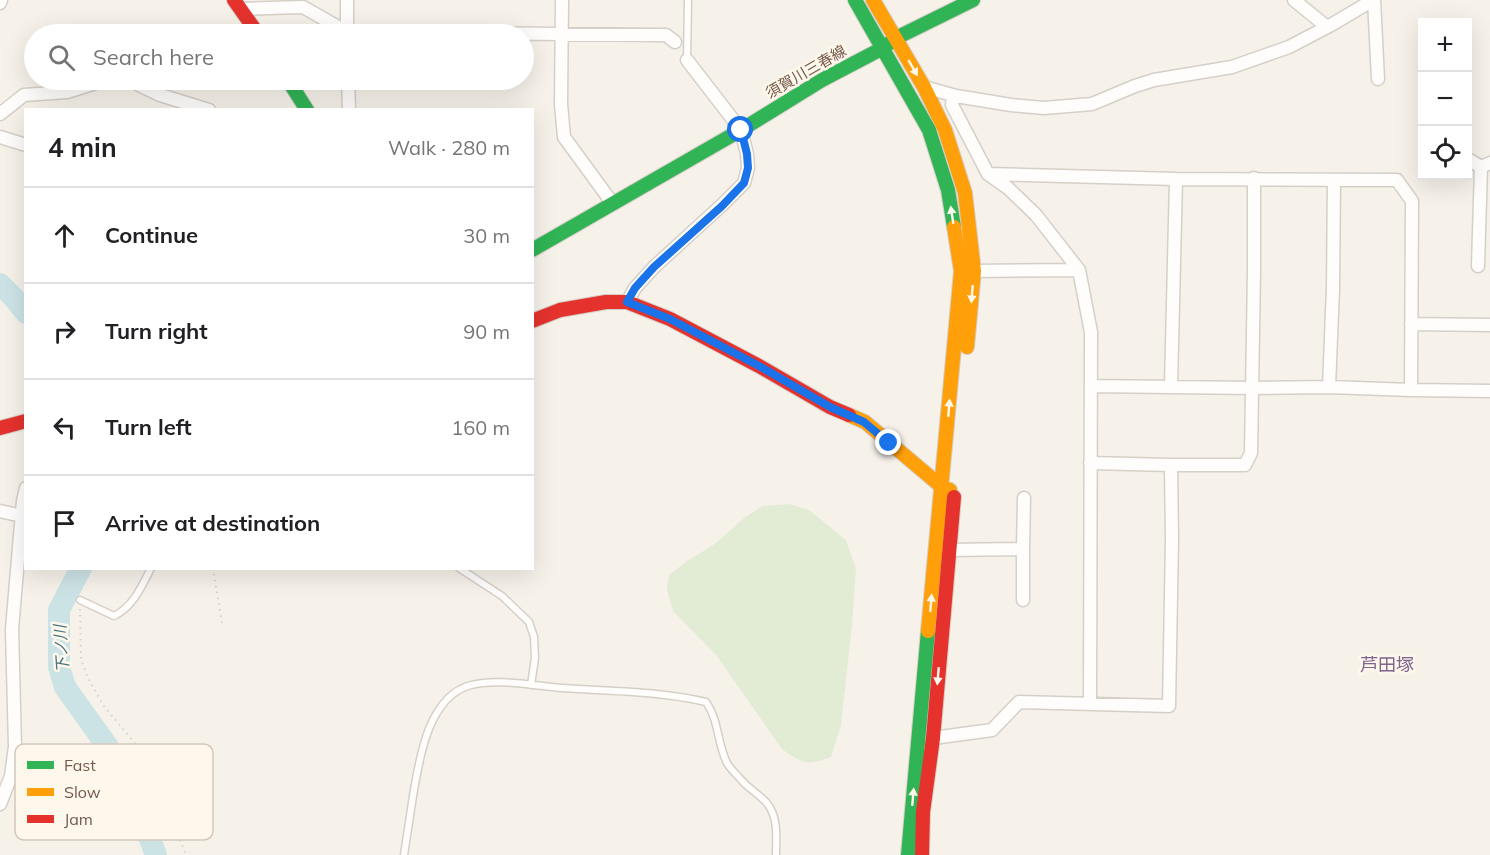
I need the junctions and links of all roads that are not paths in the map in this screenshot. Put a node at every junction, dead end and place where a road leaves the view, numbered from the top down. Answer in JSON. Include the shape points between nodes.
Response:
{"nodes":[{"id":1,"x":347,"y":0,"type":"edge"},
{"id":2,"x":562,"y":0,"type":"edge"},
{"id":3,"x":688,"y":0,"type":"edge"},
{"id":4,"x":855,"y":0,"type":"edge"},
{"id":5,"x":873,"y":0,"type":"edge"},
{"id":6,"x":973,"y":0,"type":"edge"},
{"id":7,"x":1294,"y":0,"type":"edge"},
{"id":8,"x":1373,"y":0,"type":"edge"},
{"id":9,"x":238,"y":5,"type":"edge"},
{"id":10,"x":251,"y":24,"type":"edge"},
{"id":11,"x":332,"y":24,"type":"edge"},
{"id":12,"x":347,"y":24,"type":"edge"},
{"id":13,"x":1326,"y":27,"type":"junction"},
{"id":14,"x":534,"y":35,"type":"edge"},
{"id":15,"x":562,"y":35,"type":"junction"},
{"id":16,"x":896,"y":38,"type":"junction"},
{"id":17,"x":675,"y":42,"type":"dead end"},
{"id":18,"x":883,"y":48,"type":"junction"},
{"id":19,"x":687,"y":60,"type":"joint"},
{"id":20,"x":1378,"y":79,"type":"dead end"},
{"id":21,"x":924,"y":87,"type":"junction"},
{"id":22,"x":73,"y":90,"type":"edge"},
{"id":23,"x":150,"y":90,"type":"edge"},
{"id":24,"x":294,"y":90,"type":"edge"},
{"id":25,"x":348,"y":90,"type":"edge"},
{"id":26,"x":953,"y":95,"type":"junction"},
{"id":27,"x":202,"y":108,"type":"edge"},
{"id":28,"x":306,"y":108,"type":"edge"},
{"id":29,"x":349,"y":108,"type":"edge"},
{"id":30,"x":0,"y":114,"type":"edge"},
{"id":31,"x":741,"y":130,"type":"junction"},
{"id":32,"x":0,"y":137,"type":"edge"},
{"id":33,"x":24,"y":144,"type":"edge"},
{"id":34,"x":1486,"y":165,"type":"edge"},
{"id":35,"x":988,"y":174,"type":"junction"},
{"id":36,"x":1176,"y":178,"type":"junction"},
{"id":37,"x":1254,"y":178,"type":"junction"},
{"id":38,"x":1334,"y":180,"type":"junction"},
{"id":39,"x":614,"y":204,"type":"junction"},
{"id":40,"x":534,"y":249,"type":"edge"},
{"id":41,"x":1478,"y":266,"type":"dead end"},
{"id":42,"x":1079,"y":270,"type":"junction"},
{"id":43,"x":974,"y":272,"type":"junction"},
{"id":44,"x":627,"y":302,"type":"junction"},
{"id":45,"x":534,"y":320,"type":"edge"},
{"id":46,"x":1411,"y":324,"type":"junction"},
{"id":47,"x":1490,"y":325,"type":"edge"},
{"id":48,"x":1092,"y":386,"type":"junction"},
{"id":49,"x":1171,"y":386,"type":"junction"},
{"id":50,"x":1329,"y":387,"type":"junction"},
{"id":51,"x":1252,"y":388,"type":"junction"},
{"id":52,"x":1411,"y":390,"type":"junction"},
{"id":53,"x":1490,"y":391,"type":"edge"},
{"id":54,"x":24,"y":422,"type":"edge"},
{"id":55,"x":0,"y":428,"type":"edge"},
{"id":56,"x":1090,"y":463,"type":"junction"},
{"id":57,"x":1171,"y":465,"type":"junction"},
{"id":58,"x":948,"y":489,"type":"junction"},
{"id":59,"x":24,"y":497,"type":"edge"},
{"id":60,"x":1024,"y":498,"type":"dead end"},
{"id":61,"x":0,"y":511,"type":"edge"},
{"id":62,"x":22,"y":516,"type":"junction"},
{"id":63,"x":1023,"y":549,"type":"junction"},
{"id":64,"x":949,"y":550,"type":"junction"},
{"id":65,"x":150,"y":570,"type":"edge"},
{"id":66,"x":462,"y":570,"type":"edge"},
{"id":67,"x":80,"y":600,"type":"road end"},
{"id":68,"x":1023,"y":600,"type":"dead end"},
{"id":69,"x":531,"y":685,"type":"junction"},
{"id":70,"x":1089,"y":703,"type":"junction"},
{"id":71,"x":933,"y":738,"type":"junction"},
{"id":72,"x":0,"y":804,"type":"edge"},
{"id":73,"x":404,"y":855,"type":"edge"},
{"id":74,"x":776,"y":855,"type":"edge"},
{"id":75,"x":908,"y":855,"type":"edge"},
{"id":76,"x":922,"y":855,"type":"edge"}],
"edges":[{"from":1,"to":12,"type":"street"},
{"from":2,"to":15,"type":"street"},
{"from":3,"to":19,"type":"lane"},
{"from":4,"to":18,"type":"street"},
{"from":5,"to":16,"type":"street"},
{"from":6,"to":16,"type":"street","name":"須賀川三春線"},
{"from":7,"to":13,"type":"street"},
{"from":8,"to":13,"type":"street"},
{"from":8,"to":20,"type":"street"},
{"from":9,"to":10,"type":"street"},
{"from":9,"to":11,"type":"street","via":[[303,7]]},
{"from":13,"to":26,"type":"street","via":[[1232,67],[1154,80],[1092,104],[1044,108]]},
{"from":14,"to":15,"type":"street"},
{"from":15,"to":17,"type":"street","via":[[666,35]]},
{"from":15,"to":39,"type":"street","via":[[564,136]]},
{"from":16,"to":18,"type":"street","name":"須賀川三春線"},
{"from":16,"to":21,"type":"street","one_way":true},
{"from":18,"to":31,"type":"street","name":"須賀川三春線"},
{"from":58,"to":18,"type":"street","one_way":true,"via":[[961,271],[948,190],[929,130]]},
{"from":19,"to":31,"type":"street"},
{"from":21,"to":26,"type":"street"},
{"from":21,"to":43,"type":"street","via":[[945,130],[965,193]]},
{"from":22,"to":30,"type":"street","via":[[24,95]]},
{"from":23,"to":27,"type":"street"},
{"from":24,"to":28,"type":"street"},
{"from":25,"to":29,"type":"street"},
{"from":26,"to":35,"type":"street","via":[[952,105]]},
{"from":31,"to":39,"type":"street","name":"須賀川三春線"},
{"from":31,"to":44,"type":"street","via":[[748,168],[744,183],[654,267]]},
{"from":32,"to":33,"type":"street"},
{"from":34,"to":41,"type":"street"},
{"from":35,"to":36,"type":"street"},
{"from":35,"to":42,"type":"street","via":[[1036,215]]},
{"from":36,"to":37,"type":"street"},
{"from":36,"to":49,"type":"street"},
{"from":37,"to":38,"type":"street"},
{"from":37,"to":51,"type":"street"},
{"from":38,"to":46,"type":"street","via":[[1397,180],[1412,201]]},
{"from":38,"to":50,"type":"street"},
{"from":39,"to":40,"type":"street","name":"須賀川三春線"},
{"from":42,"to":43,"type":"street"},
{"from":42,"to":48,"type":"street","via":[[1091,332]]},
{"from":43,"to":58,"type":"street","one_way":true},
{"from":44,"to":45,"type":"street","via":[[590,304]]},
{"from":44,"to":58,"type":"street","via":[[670,319],[864,422]]},
{"from":46,"to":47,"type":"street"},
{"from":46,"to":52,"type":"street"},
{"from":48,"to":49,"type":"street"},
{"from":48,"to":56,"type":"street"},
{"from":49,"to":51,"type":"street"},
{"from":50,"to":51,"type":"street"},
{"from":50,"to":52,"type":"street"},
{"from":51,"to":57,"type":"street","via":[[1251,453],[1245,465]]},
{"from":52,"to":53,"type":"street"},
{"from":54,"to":55,"type":"street"},
{"from":56,"to":57,"type":"street"},
{"from":56,"to":70,"type":"street"},
{"from":57,"to":70,"type":"street","via":[[1169,706]]},
{"from":58,"to":64,"type":"street"},
{"from":75,"to":58,"type":"street","one_way":true},
{"from":59,"to":62,"type":"street"},
{"from":60,"to":63,"type":"street"},
{"from":61,"to":62,"type":"street"},
{"from":62,"to":72,"type":"street","via":[[12,628],[15,747],[11,776]]},
{"from":63,"to":64,"type":"street"},
{"from":63,"to":68,"type":"street"},
{"from":64,"to":71,"type":"street","one_way":true},
{"from":65,"to":67,"type":"lane","via":[[121,613],[114,616]]},
{"from":66,"to":69,"type":"lane","via":[[502,596],[528,622],[534,637]]},
{"from":69,"to":73,"type":"lane","via":[[471,685],[456,692],[442,707],[423,743]]},
{"from":69,"to":74,"type":"lane","via":[[676,696],[706,702],[727,762],[766,802],[774,816]]},
{"from":70,"to":71,"type":"street","via":[[1019,702],[992,730]]},
{"from":71,"to":76,"type":"street","via":[[923,812]]}]}
